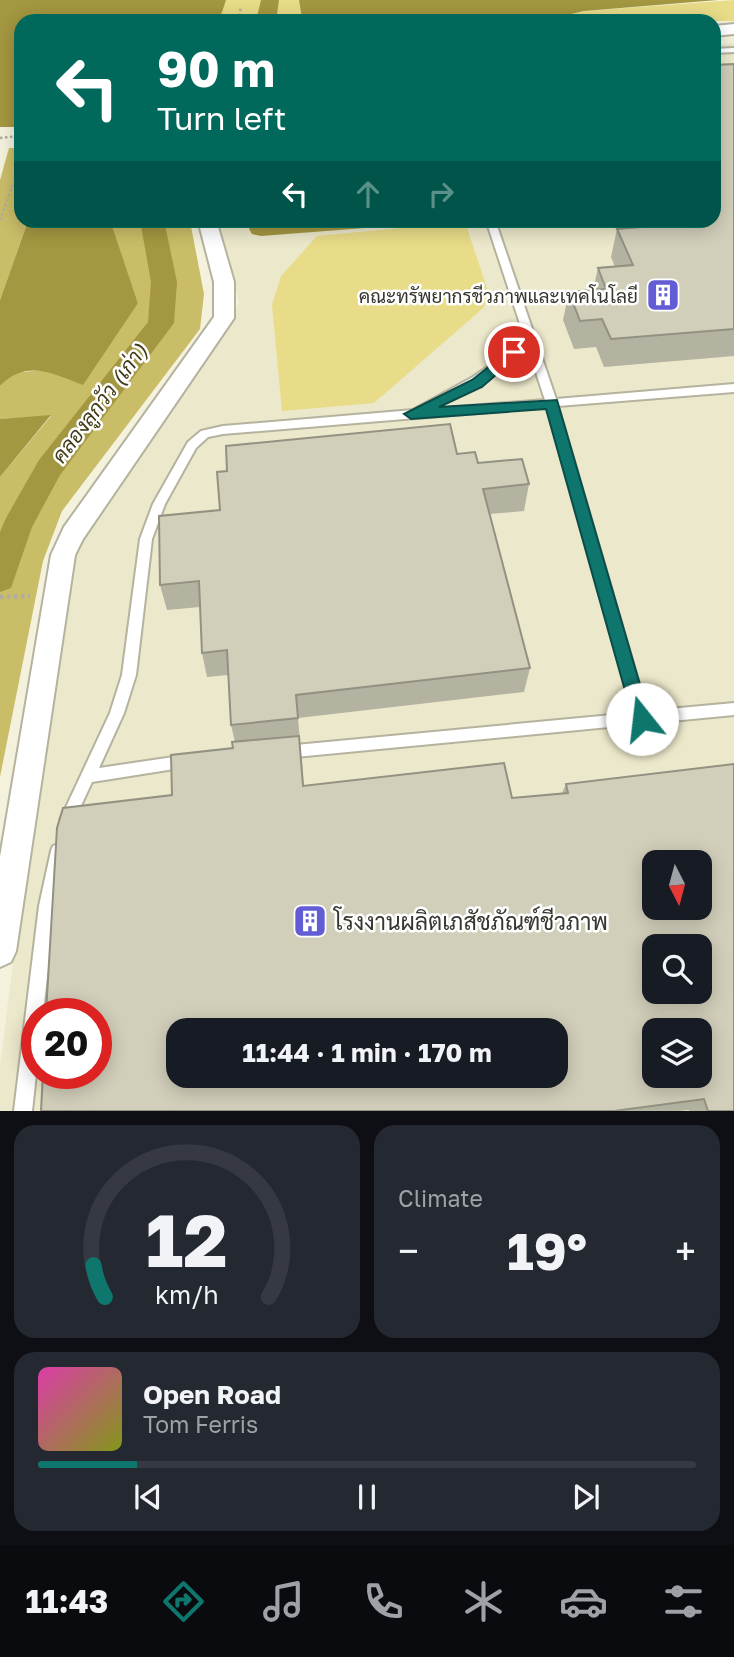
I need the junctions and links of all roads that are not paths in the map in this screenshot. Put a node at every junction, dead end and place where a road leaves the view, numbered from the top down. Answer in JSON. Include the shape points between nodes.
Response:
{"nodes":[{"id":1,"x":209,"y":228,"type":"edge"},
{"id":2,"x":493,"y":228,"type":"edge"},
{"id":3,"x":529,"y":337,"type":"junction"},
{"id":4,"x":734,"y":388,"type":"edge"},
{"id":5,"x":552,"y":403,"type":"junction"},
{"id":6,"x":411,"y":414,"type":"junction"},
{"id":7,"x":734,"y":709,"type":"edge"},
{"id":8,"x":642,"y":719,"type":"junction"},
{"id":9,"x":274,"y":753,"type":"edge"},
{"id":10,"x":206,"y":759,"type":"edge"},
{"id":11,"x":86,"y":776,"type":"junction"},
{"id":12,"x":0,"y":951,"type":"edge"},
{"id":13,"x":23,"y":1111,"type":"edge"}],
"edges":[{"from":1,"to":12,"type":"street","via":[[223,280],[224,318],[73,534],[63,555]]},
{"from":2,"to":3,"type":"lane"},
{"from":3,"to":5,"type":"lane"},
{"from":3,"to":6,"type":"lane","via":[[477,383]]},
{"from":4,"to":5,"type":"lane"},
{"from":5,"to":6,"type":"lane"},
{"from":5,"to":8,"type":"lane"},
{"from":6,"to":11,"type":"lane","via":[[223,430],[205,434],[191,445],[146,539],[129,675],[117,713]]},
{"from":7,"to":8,"type":"lane"},
{"from":8,"to":9,"type":"lane"},
{"from":10,"to":11,"type":"lane"},
{"from":11,"to":13,"type":"lane","via":[[60,841],[50,893]]}]}
